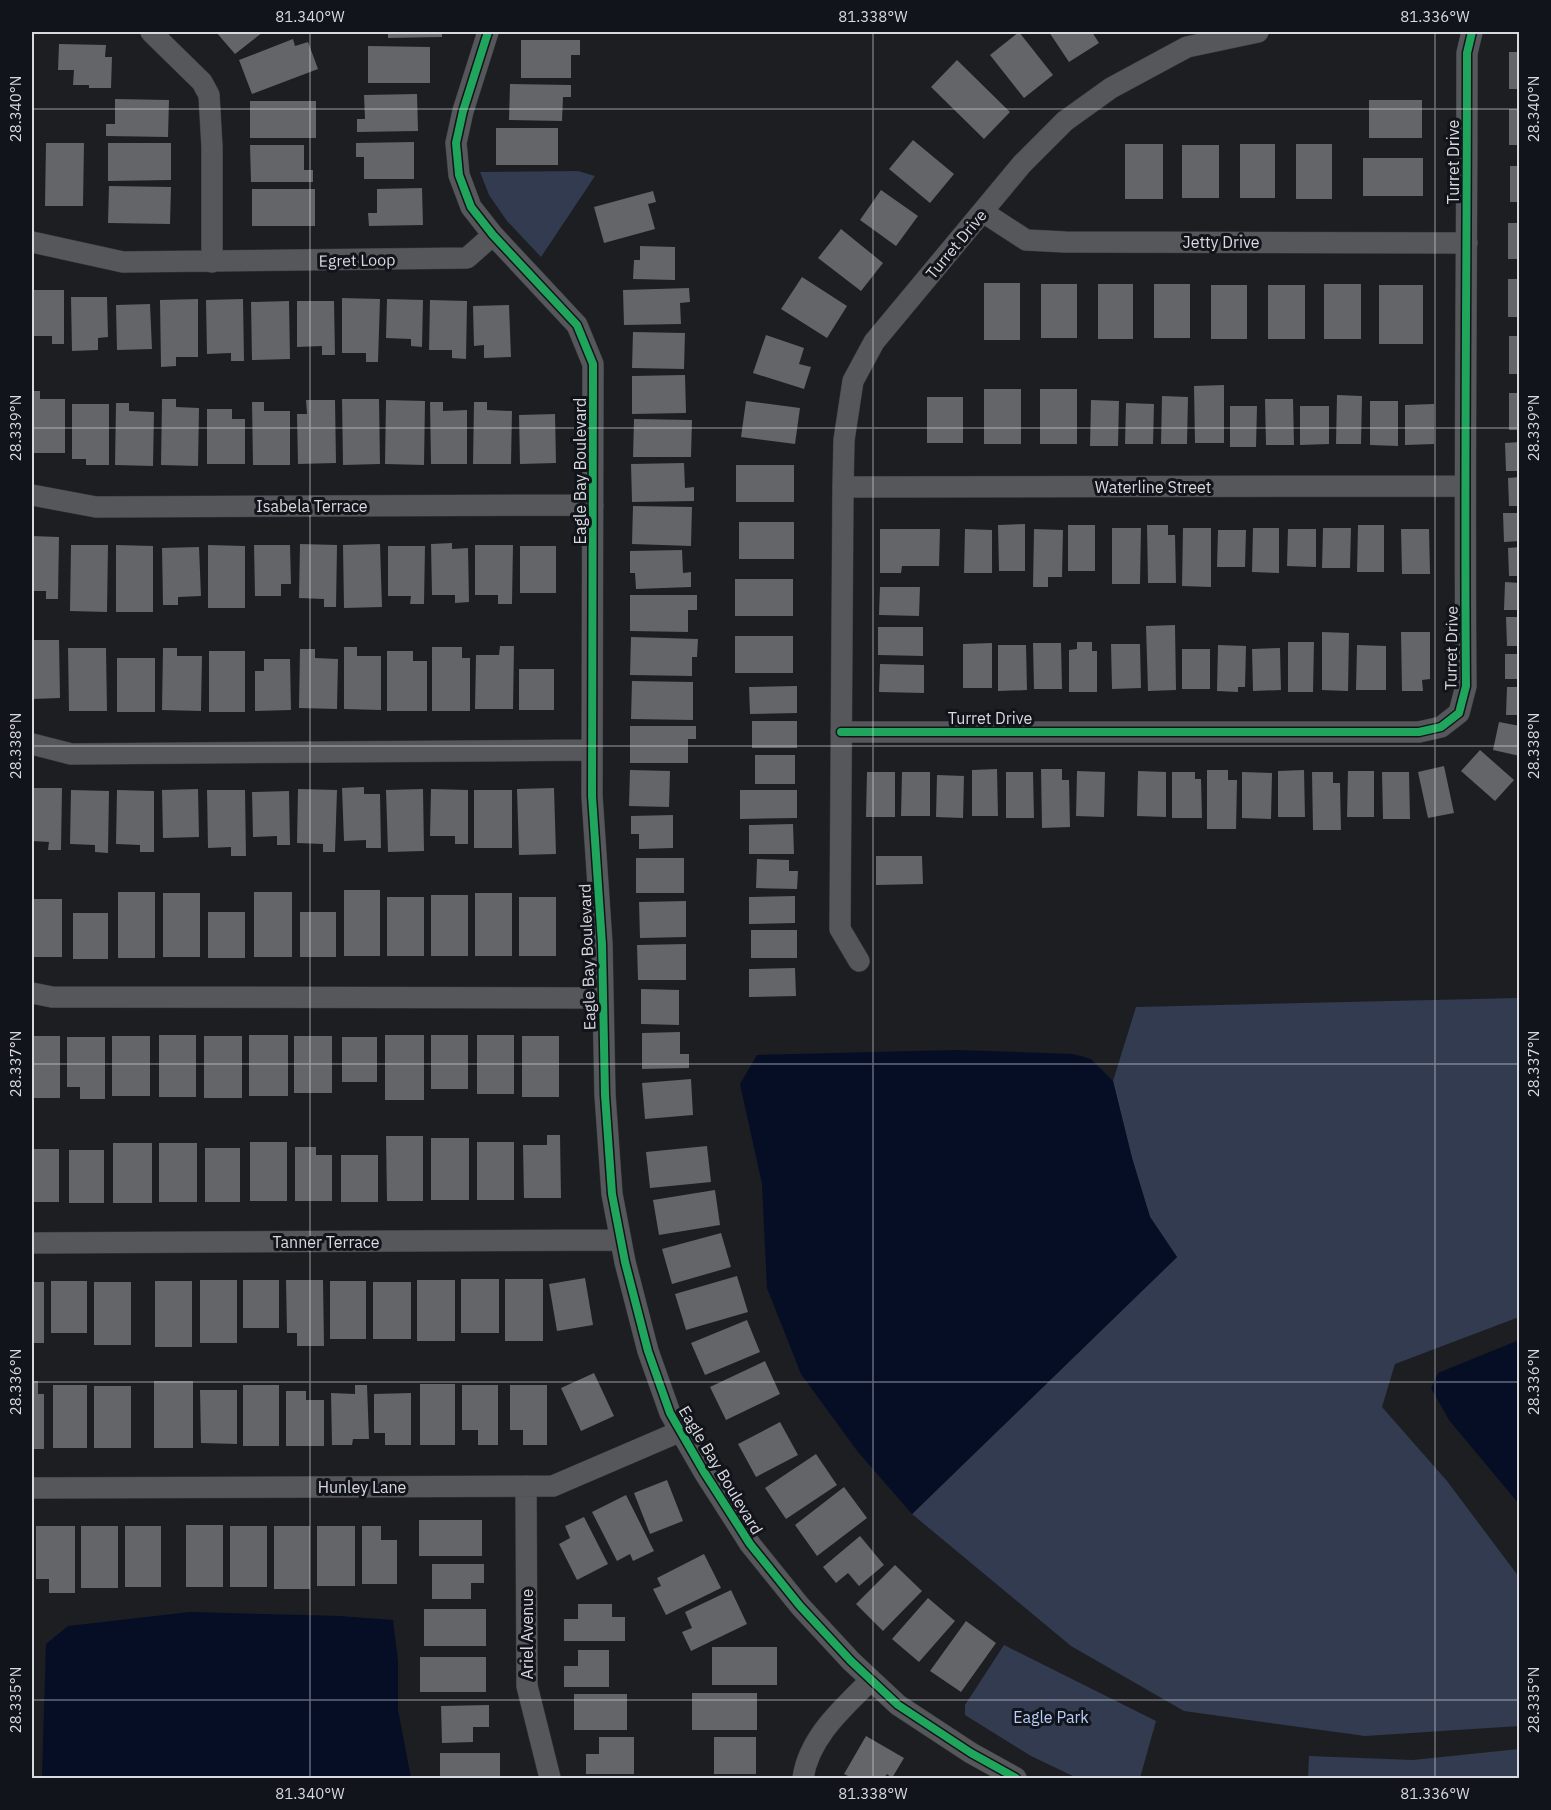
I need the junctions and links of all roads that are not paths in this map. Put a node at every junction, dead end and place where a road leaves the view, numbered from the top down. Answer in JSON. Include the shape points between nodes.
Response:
{"nodes":[{"id":1,"x":151,"y":32,"type":"edge"},
{"id":2,"x":488,"y":32,"type":"edge"},
{"id":3,"x":1258,"y":32,"type":"edge"},
{"id":4,"x":1472,"y":32,"type":"edge"},
{"id":5,"x":983,"y":212,"type":"junction"},
{"id":6,"x":492,"y":235,"type":"junction"},
{"id":7,"x":32,"y":242,"type":"edge"},
{"id":8,"x":1467,"y":243,"type":"junction"},
{"id":9,"x":212,"y":262,"type":"junction"},
{"id":10,"x":1464,"y":486,"type":"junction"},
{"id":11,"x":843,"y":487,"type":"junction"},
{"id":12,"x":32,"y":495,"type":"edge"},
{"id":13,"x":593,"y":505,"type":"junction"},
{"id":14,"x":841,"y":732,"type":"junction"},
{"id":15,"x":32,"y":744,"type":"edge"},
{"id":16,"x":592,"y":750,"type":"junction"},
{"id":17,"x":859,"y":961,"type":"dead end"},
{"id":18,"x":32,"y":993,"type":"edge"},
{"id":19,"x":603,"y":998,"type":"junction"},
{"id":20,"x":621,"y":1240,"type":"junction"},
{"id":21,"x":32,"y":1243,"type":"edge"},
{"id":22,"x":681,"y":1431,"type":"junction"},
{"id":23,"x":526,"y":1486,"type":"junction"},
{"id":24,"x":32,"y":1488,"type":"edge"},
{"id":25,"x":871,"y":1680,"type":"junction"},
{"id":26,"x":550,"y":1779,"type":"edge"},
{"id":27,"x":803,"y":1779,"type":"edge"},
{"id":28,"x":1016,"y":1779,"type":"edge"}],
"edges":[{"from":1,"to":9,"type":"street","via":[[202,82],[209,95]]},
{"from":2,"to":6,"type":"street","name":"Eagle Bay Boulevard","via":[[456,143],[459,175],[471,207]]},
{"from":3,"to":5,"type":"street","name":"Turret Drive","via":[[1187,47],[1111,88],[1065,121],[1022,164]]},
{"from":4,"to":8,"type":"street","name":"Turret Drive","via":[[1467,53]]},
{"from":5,"to":8,"type":"street","name":"Jetty Drive","via":[[1026,240]]},
{"from":5,"to":11,"type":"street","name":"Turret Drive","via":[[874,342],[853,381],[844,440]]},
{"from":6,"to":9,"type":"street","name":"Egret Loop","via":[[467,258]]},
{"from":6,"to":13,"type":"street","name":"Eagle Bay Boulevard","via":[[577,325],[593,364]]},
{"from":7,"to":9,"type":"street","name":"Egret Loop","via":[[123,262]]},
{"from":8,"to":10,"type":"street","name":"Turret Drive"},
{"from":10,"to":11,"type":"street","name":"Waterline Street"},
{"from":10,"to":14,"type":"street","name":"Turret Drive","via":[[1466,686],[1459,713],[1441,727],[1419,732]]},
{"from":11,"to":14,"type":"street","name":"Turret Drive"},
{"from":12,"to":13,"type":"street","name":"Isabela Terrace","via":[[96,507]]},
{"from":13,"to":16,"type":"street","name":"Eagle Bay Boulevard"},
{"from":14,"to":17,"type":"street","name":"Turret Drive","via":[[840,929]]},
{"from":15,"to":16,"type":"street","via":[[71,754]]},
{"from":16,"to":19,"type":"street","name":"Eagle Bay Boulevard"},
{"from":18,"to":19,"type":"street","via":[[52,997]]},
{"from":19,"to":20,"type":"street","name":"Eagle Bay Boulevard","via":[[612,1194]]},
{"from":20,"to":21,"type":"street","name":"Tanner Terrace"},
{"from":20,"to":22,"type":"street","name":"Eagle Bay Boulevard","via":[[648,1351],[670,1413]]},
{"from":22,"to":23,"type":"street","name":"Hunley Lane","via":[[553,1486]]},
{"from":22,"to":25,"type":"street","name":"Eagle Bay Boulevard","via":[[750,1544],[800,1606]]},
{"from":23,"to":24,"type":"street","name":"Hunley Lane"},
{"from":23,"to":26,"type":"street","name":"Ariel Avenue","via":[[527,1686]]},
{"from":25,"to":27,"type":"street","via":[[830,1722],[813,1747]]},
{"from":25,"to":28,"type":"street","name":"Eagle Bay Boulevard","via":[[898,1705]]}]}
